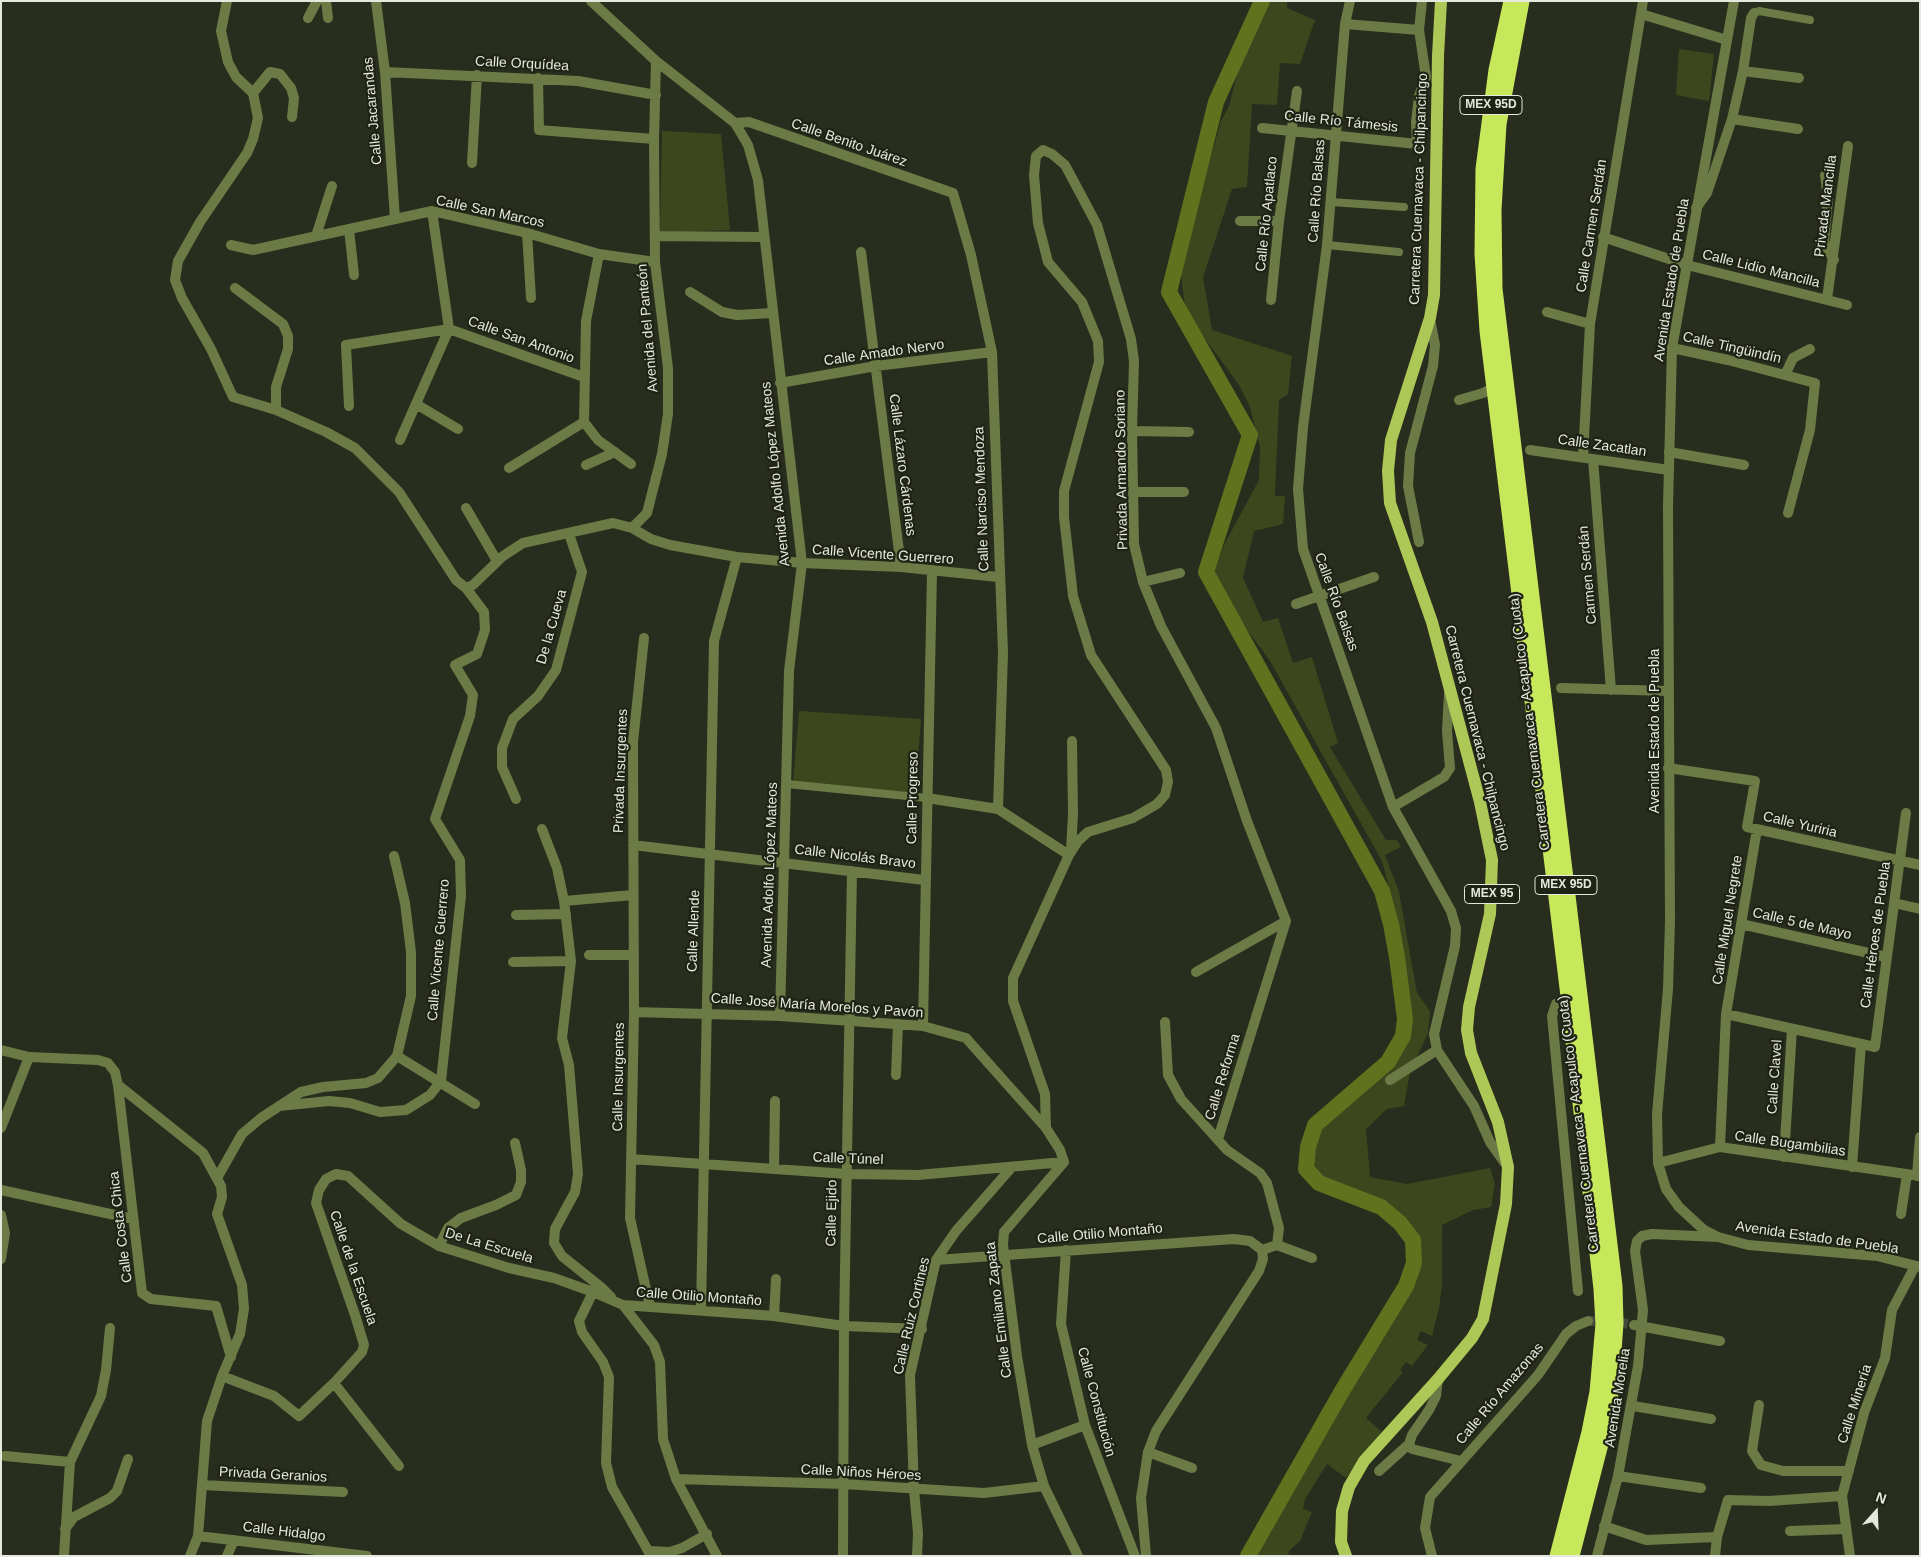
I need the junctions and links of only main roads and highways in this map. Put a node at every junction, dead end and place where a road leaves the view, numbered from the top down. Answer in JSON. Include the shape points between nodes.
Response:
{"nodes":[{"id":1,"x":1441,"y":1,"type":"edge"},
{"id":2,"x":1511,"y":1,"type":"edge"},
{"id":3,"x":1522,"y":1,"type":"edge"},
{"id":4,"x":1346,"y":1556,"type":"edge"},
{"id":5,"x":1557,"y":1556,"type":"edge"},
{"id":6,"x":1572,"y":1556,"type":"edge"}],
"edges":[{"from":1,"to":4,"type":"main road","name":"Carretera Cuernavaca - Chilpancingo","number":"MEX 95","via":[[1434,286],[1430,318],[1391,440],[1388,471],[1390,503],[1432,622],[1480,802],[1492,860],[1490,914],[1469,1007],[1467,1030],[1471,1054],[1498,1122],[1508,1167],[1506,1204],[1483,1319],[1472,1338],[1438,1379],[1364,1461],[1349,1487],[1342,1511],[1341,1542]]},
{"from":2,"to":5,"type":"highway","name":"Carretera Cuernavaca - Acapulco (Cuota)","number":"MEX 95D","via":[[1491,105],[1483,169],[1483,276],[1568,996],[1603,1324],[1597,1392]]},
{"from":3,"to":6,"type":"highway","name":"Carretera Cuernavaca - Acapulco (Cuota)","number":"MEX 95D","via":[[1499,124],[1494,210],[1495,289],[1616,1306],[1611,1394]]}]}
